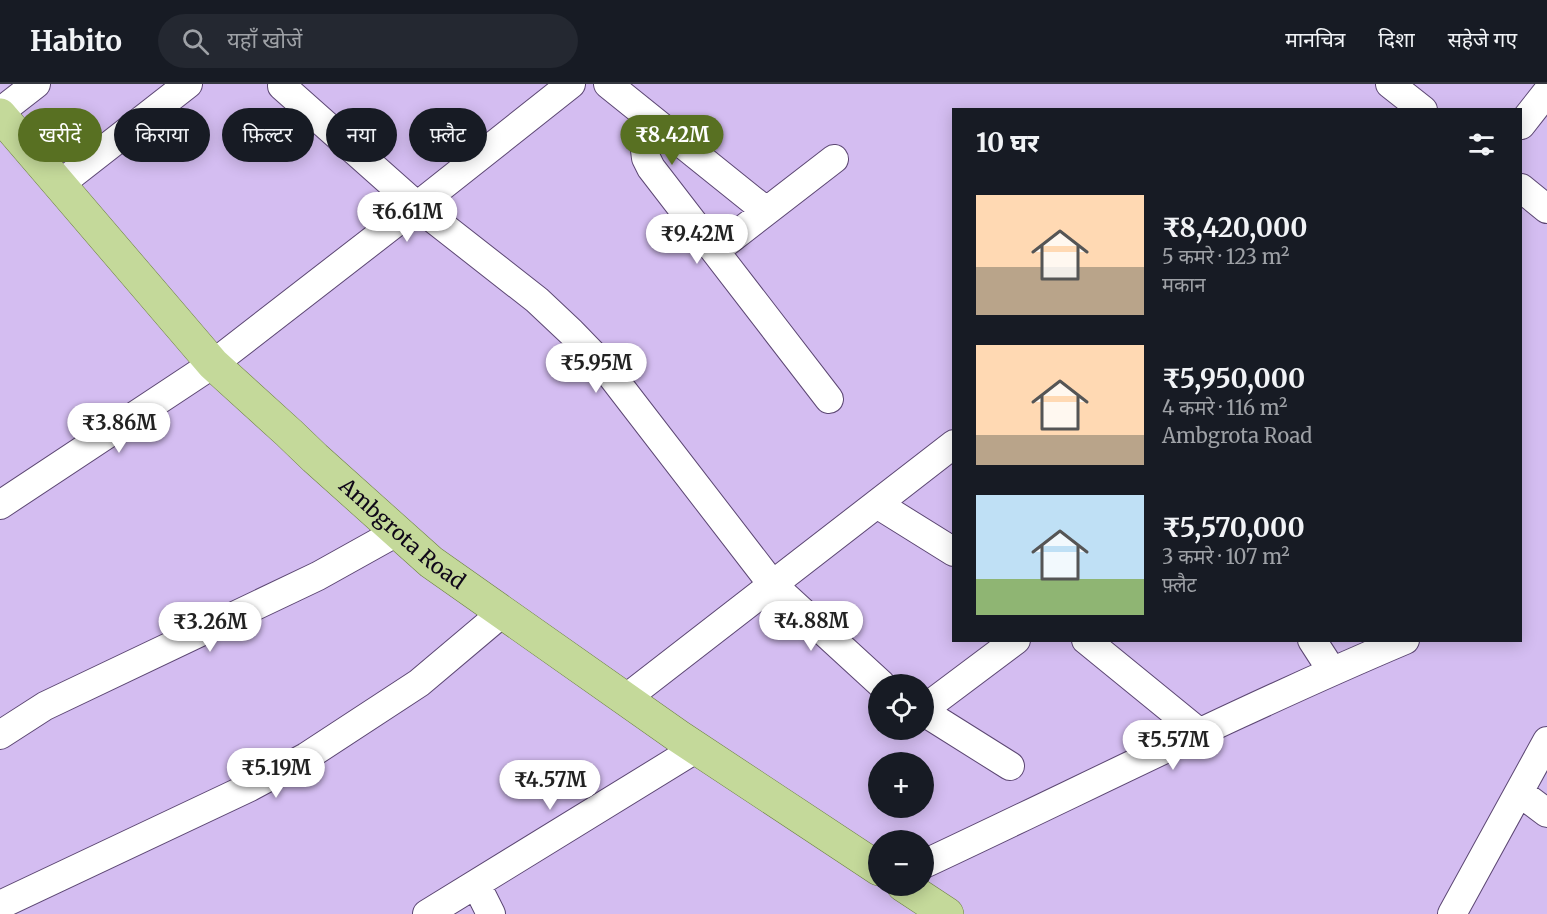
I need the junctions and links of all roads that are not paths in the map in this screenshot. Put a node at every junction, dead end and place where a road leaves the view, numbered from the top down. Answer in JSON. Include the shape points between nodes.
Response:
{"nodes":[{"id":1,"x":36,"y":84,"type":"edge"},
{"id":2,"x":188,"y":84,"type":"edge"},
{"id":3,"x":571,"y":84,"type":"edge"},
{"id":4,"x":608,"y":84,"type":"edge"},
{"id":5,"x":1390,"y":84,"type":"edge"},
{"id":6,"x":282,"y":86,"type":"dead end"},
{"id":7,"x":1547,"y":92,"type":"edge"},
{"id":8,"x":1420,"y":108,"type":"edge"},
{"id":9,"x":0,"y":113,"type":"edge"},
{"id":10,"x":1522,"y":123,"type":"edge"},
{"id":11,"x":664,"y":130,"type":"junction"},
{"id":12,"x":834,"y":159,"type":"dead end"},
{"id":13,"x":60,"y":184,"type":"junction"},
{"id":14,"x":1522,"y":189,"type":"edge"},
{"id":15,"x":417,"y":206,"type":"junction"},
{"id":16,"x":1547,"y":209,"type":"edge"},
{"id":17,"x":766,"y":211,"type":"junction"},
{"id":18,"x":715,"y":250,"type":"junction"},
{"id":19,"x":213,"y":364,"type":"junction"},
{"id":20,"x":829,"y":399,"type":"dead end"},
{"id":21,"x":952,"y":446,"type":"edge"},
{"id":22,"x":4,"y":496,"type":"edge"},
{"id":23,"x":877,"y":504,"type":"junction"},
{"id":24,"x":397,"y":532,"type":"junction"},
{"id":25,"x":952,"y":551,"type":"edge"},
{"id":26,"x":772,"y":584,"type":"junction"},
{"id":27,"x":502,"y":613,"type":"junction"},
{"id":28,"x":1013,"y":642,"type":"edge"},
{"id":29,"x":1088,"y":642,"type":"edge"},
{"id":30,"x":1313,"y":642,"type":"edge"},
{"id":31,"x":1400,"y":642,"type":"edge"},
{"id":32,"x":1332,"y":671,"type":"junction"},
{"id":33,"x":870,"y":674,"type":"edge"},
{"id":34,"x":625,"y":699,"type":"junction"},
{"id":35,"x":934,"y":702,"type":"edge"},
{"id":36,"x":934,"y":717,"type":"edge"},
{"id":37,"x":1200,"y":733,"type":"junction"},
{"id":38,"x":0,"y":735,"type":"edge"},
{"id":39,"x":1547,"y":741,"type":"edge"},
{"id":40,"x":697,"y":748,"type":"junction"},
{"id":41,"x":1010,"y":766,"type":"dead end"},
{"id":42,"x":1519,"y":792,"type":"junction"},
{"id":43,"x":1547,"y":813,"type":"edge"},
{"id":44,"x":934,"y":859,"type":"edge"},
{"id":45,"x":868,"y":862,"type":"edge"},
{"id":46,"x":476,"y":884,"type":"junction"},
{"id":47,"x":920,"y":896,"type":"edge"},
{"id":48,"x":0,"y":905,"type":"edge"},
{"id":49,"x":427,"y":914,"type":"edge"},
{"id":50,"x":491,"y":914,"type":"edge"},
{"id":51,"x":947,"y":914,"type":"edge"},
{"id":52,"x":1452,"y":914,"type":"edge"}],
"edges":[{"from":1,"to":9,"type":"street"},
{"from":2,"to":13,"type":"street"},
{"from":3,"to":15,"type":"street"},
{"from":4,"to":11,"type":"street"},
{"from":5,"to":8,"type":"street"},
{"from":6,"to":15,"type":"street"},
{"from":7,"to":10,"type":"street"},
{"from":9,"to":13,"type":"main road","name":"Ambgrota Road"},
{"from":11,"to":17,"type":"street"},
{"from":11,"to":18,"type":"street","via":[[645,150],[646,158]]},
{"from":12,"to":17,"type":"street"},
{"from":13,"to":19,"type":"main road","name":"Ambgrota Road"},
{"from":14,"to":16,"type":"street"},
{"from":15,"to":19,"type":"street"},
{"from":15,"to":26,"type":"street","via":[[537,300],[604,366]]},
{"from":17,"to":18,"type":"street"},
{"from":18,"to":20,"type":"street"},
{"from":19,"to":22,"type":"street"},
{"from":19,"to":24,"type":"main road","name":"Ambgrota Road"},
{"from":21,"to":23,"type":"street"},
{"from":23,"to":25,"type":"street"},
{"from":23,"to":26,"type":"street"},
{"from":24,"to":27,"type":"main road","name":"Ambgrota Road"},
{"from":24,"to":38,"type":"street","via":[[318,576],[45,706]]},
{"from":26,"to":33,"type":"street"},
{"from":26,"to":34,"type":"street"},
{"from":27,"to":34,"type":"main road","name":"Ambgrota Road"},
{"from":27,"to":48,"type":"street","via":[[419,683],[306,757]]},
{"from":28,"to":35,"type":"street"},
{"from":29,"to":37,"type":"street"},
{"from":30,"to":32,"type":"street"},
{"from":31,"to":32,"type":"street"},
{"from":32,"to":37,"type":"street"},
{"from":34,"to":40,"type":"main road","name":"Ambgrota Road"},
{"from":36,"to":41,"type":"street"},
{"from":37,"to":44,"type":"street"},
{"from":39,"to":42,"type":"street"},
{"from":40,"to":45,"type":"main road","name":"Ambgrota Road"},
{"from":40,"to":46,"type":"street"},
{"from":42,"to":43,"type":"street"},
{"from":42,"to":52,"type":"street"},
{"from":46,"to":49,"type":"street"},
{"from":46,"to":50,"type":"street"},
{"from":47,"to":51,"type":"main road"}]}
